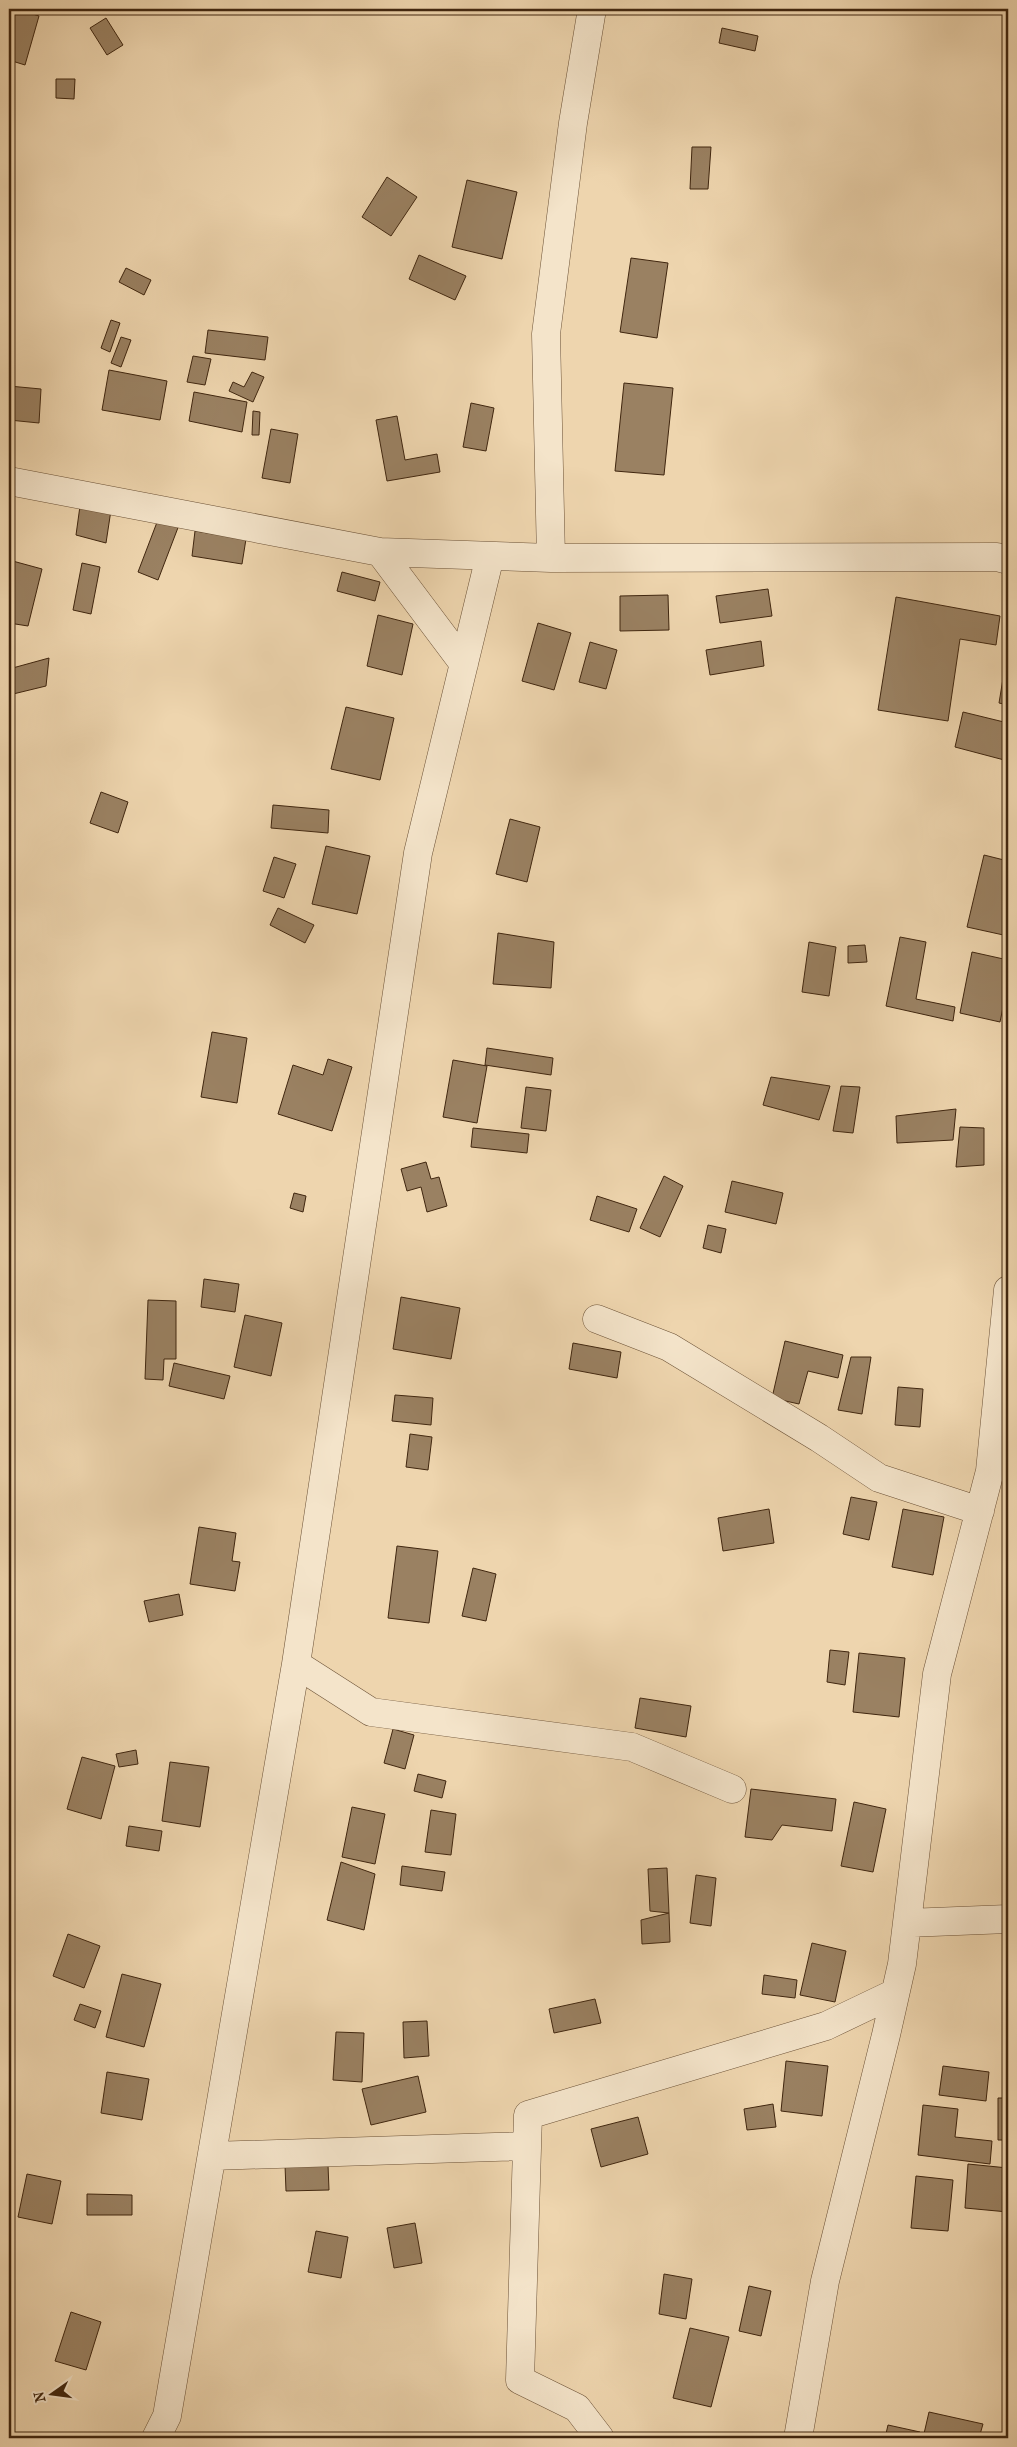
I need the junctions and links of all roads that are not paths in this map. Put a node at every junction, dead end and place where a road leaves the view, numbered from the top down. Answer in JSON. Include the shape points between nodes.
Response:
{"nodes":[{"id":1,"x":592,"y":9,"type":"edge"},
{"id":2,"x":9,"y":481,"type":"edge"},
{"id":3,"x":380,"y":552,"type":"junction"},
{"id":4,"x":490,"y":556,"type":"junction"},
{"id":5,"x":550,"y":558,"type":"junction"},
{"id":6,"x":1008,"y":560,"type":"edge"},
{"id":7,"x":464,"y":664,"type":"junction"},
{"id":8,"x":1008,"y":1290,"type":"edge"},
{"id":9,"x":597,"y":1319,"type":"dead end"},
{"id":10,"x":980,"y":1511,"type":"junction"},
{"id":11,"x":296,"y":1664,"type":"junction"},
{"id":12,"x":732,"y":1789,"type":"dead end"},
{"id":13,"x":1008,"y":1918,"type":"edge"},
{"id":14,"x":907,"y":1923,"type":"junction"},
{"id":15,"x":895,"y":1993,"type":"junction"},
{"id":16,"x":527,"y":2146,"type":"junction"},
{"id":17,"x":212,"y":2156,"type":"junction"},
{"id":18,"x":156,"y":2438,"type":"edge"},
{"id":19,"x":600,"y":2438,"type":"edge"},
{"id":20,"x":798,"y":2438,"type":"edge"}],
"edges":[{"from":1,"to":5,"type":"street","via":[[573,123],[546,334]]},
{"from":2,"to":3,"type":"street"},
{"from":3,"to":4,"type":"street"},
{"from":3,"to":7,"type":"street"},
{"from":4,"to":5,"type":"street"},
{"from":4,"to":7,"type":"street"},
{"from":5,"to":6,"type":"street","via":[[997,557]]},
{"from":7,"to":11,"type":"street","via":[[418,853]]},
{"from":8,"to":10,"type":"street","via":[[990,1471]]},
{"from":9,"to":10,"type":"street","via":[[669,1347],[879,1478]]},
{"from":10,"to":14,"type":"street","via":[[937,1674]]},
{"from":11,"to":12,"type":"street","via":[[370,1712],[632,1747]]},
{"from":11,"to":17,"type":"street"},
{"from":13,"to":14,"type":"street"},
{"from":14,"to":15,"type":"street"},
{"from":15,"to":16,"type":"street","via":[[826,2026],[528,2115]]},
{"from":15,"to":20,"type":"street","via":[[825,2281]]},
{"from":16,"to":17,"type":"street"},
{"from":16,"to":19,"type":"street","via":[[520,2380],[577,2408]]},
{"from":17,"to":18,"type":"street","via":[[167,2416]]}]}
